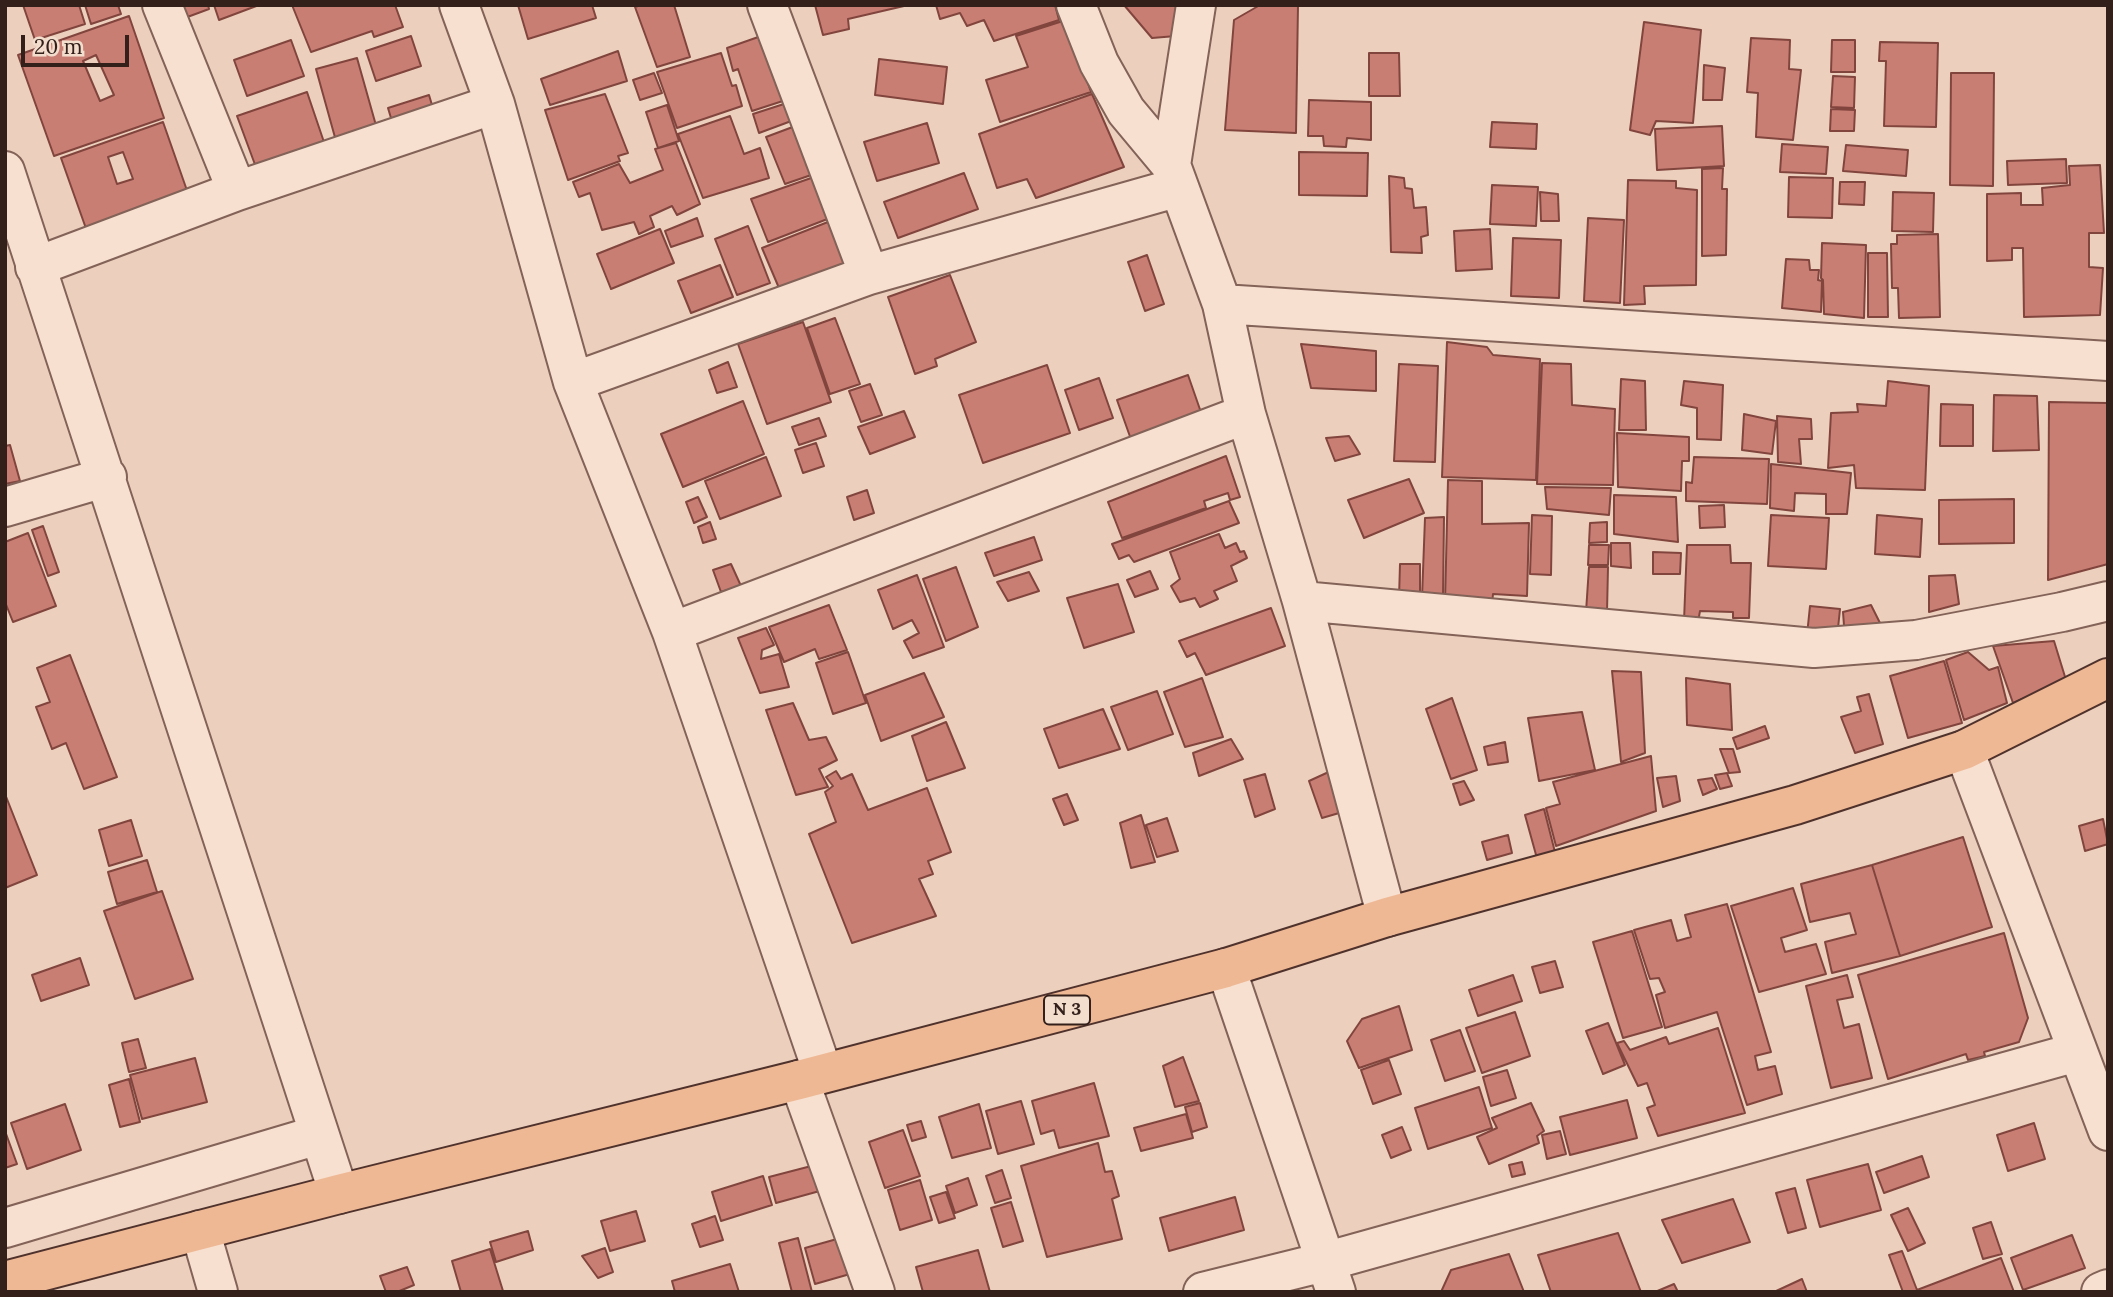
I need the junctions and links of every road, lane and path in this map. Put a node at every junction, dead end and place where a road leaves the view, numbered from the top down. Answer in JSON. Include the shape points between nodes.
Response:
{"nodes":[{"id":1,"x":162,"y":5,"type":"edge"},
{"id":2,"x":459,"y":5,"type":"edge"},
{"id":3,"x":767,"y":5,"type":"edge"},
{"id":4,"x":1076,"y":5,"type":"edge"},
{"id":5,"x":1196,"y":5,"type":"edge"},
{"id":6,"x":495,"y":104,"type":"junction"},
{"id":7,"x":5,"y":171,"type":"edge"},
{"id":8,"x":1175,"y":176,"type":"junction"},
{"id":9,"x":237,"y":191,"type":"junction"},
{"id":10,"x":12,"y":211,"type":"edge"},
{"id":11,"x":35,"y":267,"type":"junction"},
{"id":12,"x":869,"y":275,"type":"junction"},
{"id":13,"x":1222,"y":304,"type":"junction"},
{"id":14,"x":2108,"y":362,"type":"edge"},
{"id":15,"x":573,"y":382,"type":"junction"},
{"id":16,"x":1246,"y":414,"type":"junction"},
{"id":17,"x":107,"y":477,"type":"junction"},
{"id":18,"x":5,"y":507,"type":"edge"},
{"id":19,"x":1302,"y":601,"type":"junction"},
{"id":20,"x":2108,"y":601,"type":"edge"},
{"id":21,"x":672,"y":632,"type":"junction"},
{"id":22,"x":2108,"y":677,"type":"edge"},
{"id":23,"x":1964,"y":750,"type":"junction"},
{"id":24,"x":1387,"y":917,"type":"junction"},
{"id":25,"x":1226,"y":968,"type":"junction"},
{"id":26,"x":2077,"y":1052,"type":"junction"},
{"id":27,"x":811,"y":1076,"type":"junction"},
{"id":28,"x":2108,"y":1131,"type":"edge"},
{"id":29,"x":318,"y":1135,"type":"junction"},
{"id":30,"x":339,"y":1194,"type":"junction"},
{"id":31,"x":5,"y":1228,"type":"edge"},
{"id":32,"x":200,"y":1230,"type":"junction"},
{"id":33,"x":1330,"y":1277,"type":"edge"},
{"id":34,"x":5,"y":1281,"type":"edge"},
{"id":35,"x":2108,"y":1289,"type":"edge"},
{"id":36,"x":218,"y":1292,"type":"edge"},
{"id":37,"x":875,"y":1292,"type":"edge"},
{"id":38,"x":1203,"y":1292,"type":"edge"},
{"id":39,"x":2101,"y":1292,"type":"edge"}],
"edges":[{"from":1,"to":9,"type":"street"},
{"from":2,"to":6,"type":"street"},
{"from":3,"to":12,"type":"street"},
{"from":4,"to":8,"type":"street","via":[[1099,63],[1126,111]]},
{"from":5,"to":8,"type":"street"},
{"from":6,"to":9,"type":"street"},
{"from":6,"to":15,"type":"street"},
{"from":7,"to":10,"type":"street"},
{"from":8,"to":12,"type":"street"},
{"from":8,"to":13,"type":"street"},
{"from":9,"to":11,"type":"street"},
{"from":10,"to":11,"type":"street"},
{"from":11,"to":17,"type":"street"},
{"from":12,"to":15,"type":"street"},
{"from":13,"to":14,"type":"street"},
{"from":13,"to":16,"type":"street"},
{"from":15,"to":21,"type":"street"},
{"from":16,"to":19,"type":"street"},
{"from":16,"to":21,"type":"street"},
{"from":17,"to":18,"type":"street"},
{"from":17,"to":29,"type":"street"},
{"from":19,"to":20,"type":"street","via":[[1814,648],[1916,640]]},
{"from":19,"to":24,"type":"street"},
{"from":21,"to":27,"type":"street"},
{"from":22,"to":23,"type":"main road","number":"N 3"},
{"from":23,"to":24,"type":"main road","number":"N 3","via":[[1795,805]]},
{"from":23,"to":26,"type":"street"},
{"from":24,"to":25,"type":"main road","number":"N 3"},
{"from":25,"to":27,"type":"main road","number":"N 3"},
{"from":25,"to":33,"type":"street"},
{"from":26,"to":28,"type":"street"},
{"from":26,"to":33,"type":"street"},
{"from":27,"to":30,"type":"main road","number":"N 3"},
{"from":27,"to":37,"type":"street"},
{"from":29,"to":30,"type":"street"},
{"from":29,"to":31,"type":"street"},
{"from":30,"to":32,"type":"main road","number":"N 3"},
{"from":32,"to":34,"type":"main road","number":"N 3"},
{"from":32,"to":36,"type":"street"},
{"from":33,"to":38,"type":"street"},
{"from":35,"to":39,"type":"street"}]}
